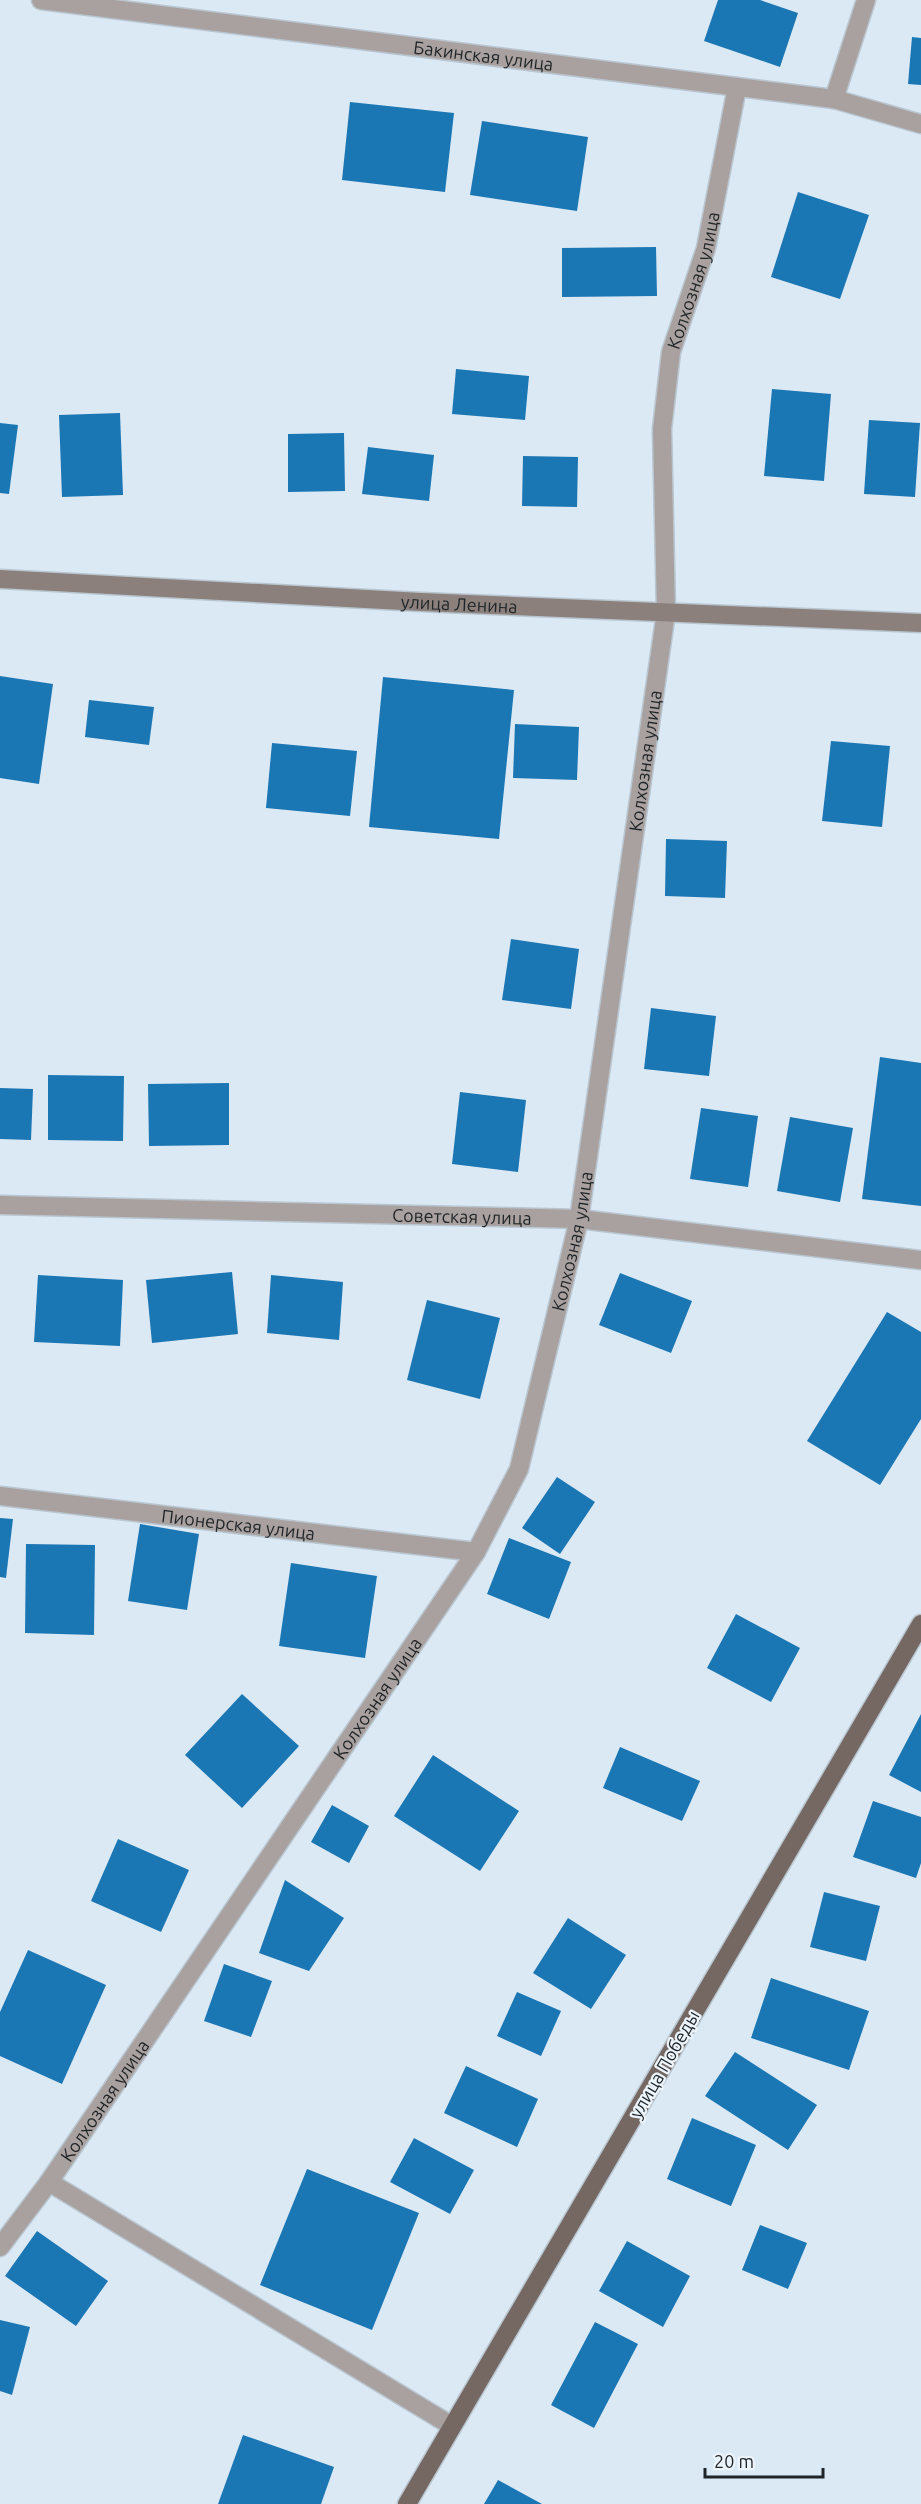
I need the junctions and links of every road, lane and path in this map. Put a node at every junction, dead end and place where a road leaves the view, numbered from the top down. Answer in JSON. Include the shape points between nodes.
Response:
{"nodes":[{"id":1,"x":41,"y":0,"type":"edge"},
{"id":2,"x":867,"y":0,"type":"edge"},
{"id":3,"x":737,"y":87,"type":"junction"},
{"id":4,"x":834,"y":99,"type":"junction"},
{"id":5,"x":921,"y":124,"type":"edge"},
{"id":6,"x":0,"y":579,"type":"edge"},
{"id":7,"x":666,"y":612,"type":"junction"},
{"id":8,"x":921,"y":622,"type":"edge"},
{"id":9,"x":0,"y":1205,"type":"edge"},
{"id":10,"x":579,"y":1219,"type":"junction"},
{"id":11,"x":921,"y":1260,"type":"edge"},
{"id":12,"x":0,"y":1496,"type":"edge"},
{"id":13,"x":476,"y":1552,"type":"junction"},
{"id":14,"x":921,"y":1624,"type":"edge"},
{"id":15,"x":49,"y":2182,"type":"junction"},
{"id":16,"x":0,"y":2247,"type":"edge"},
{"id":17,"x":452,"y":2426,"type":"junction"},
{"id":18,"x":407,"y":2504,"type":"edge"}],
"edges":[{"from":1,"to":3,"type":"street","name":"Бакинская улица"},
{"from":2,"to":4,"type":"street"},
{"from":3,"to":4,"type":"street","name":"Бакинская улица"},
{"from":3,"to":7,"type":"street","name":"Колхозная улица","via":[[706,248],[670,352],[662,429]]},
{"from":4,"to":5,"type":"street","name":"Бакинская улица"},
{"from":6,"to":7,"type":"main road","name":"улица Ленина"},
{"from":7,"to":8,"type":"main road","name":"улица Ленина"},
{"from":7,"to":10,"type":"street","name":"Колхозная улица"},
{"from":9,"to":10,"type":"street","name":"Советская улица"},
{"from":10,"to":11,"type":"street","name":"Советская улица"},
{"from":10,"to":13,"type":"street","name":"Колхозная улица","via":[[519,1469]]},
{"from":12,"to":13,"type":"street","name":"Пионерская улица"},
{"from":13,"to":15,"type":"street","name":"Колхозная улица"},
{"from":14,"to":17,"type":"main road","name":"улица Победы"},
{"from":15,"to":16,"type":"street","name":"Колхозная улица"},
{"from":15,"to":17,"type":"street"},
{"from":17,"to":18,"type":"main road","name":"улица Победы"}]}
